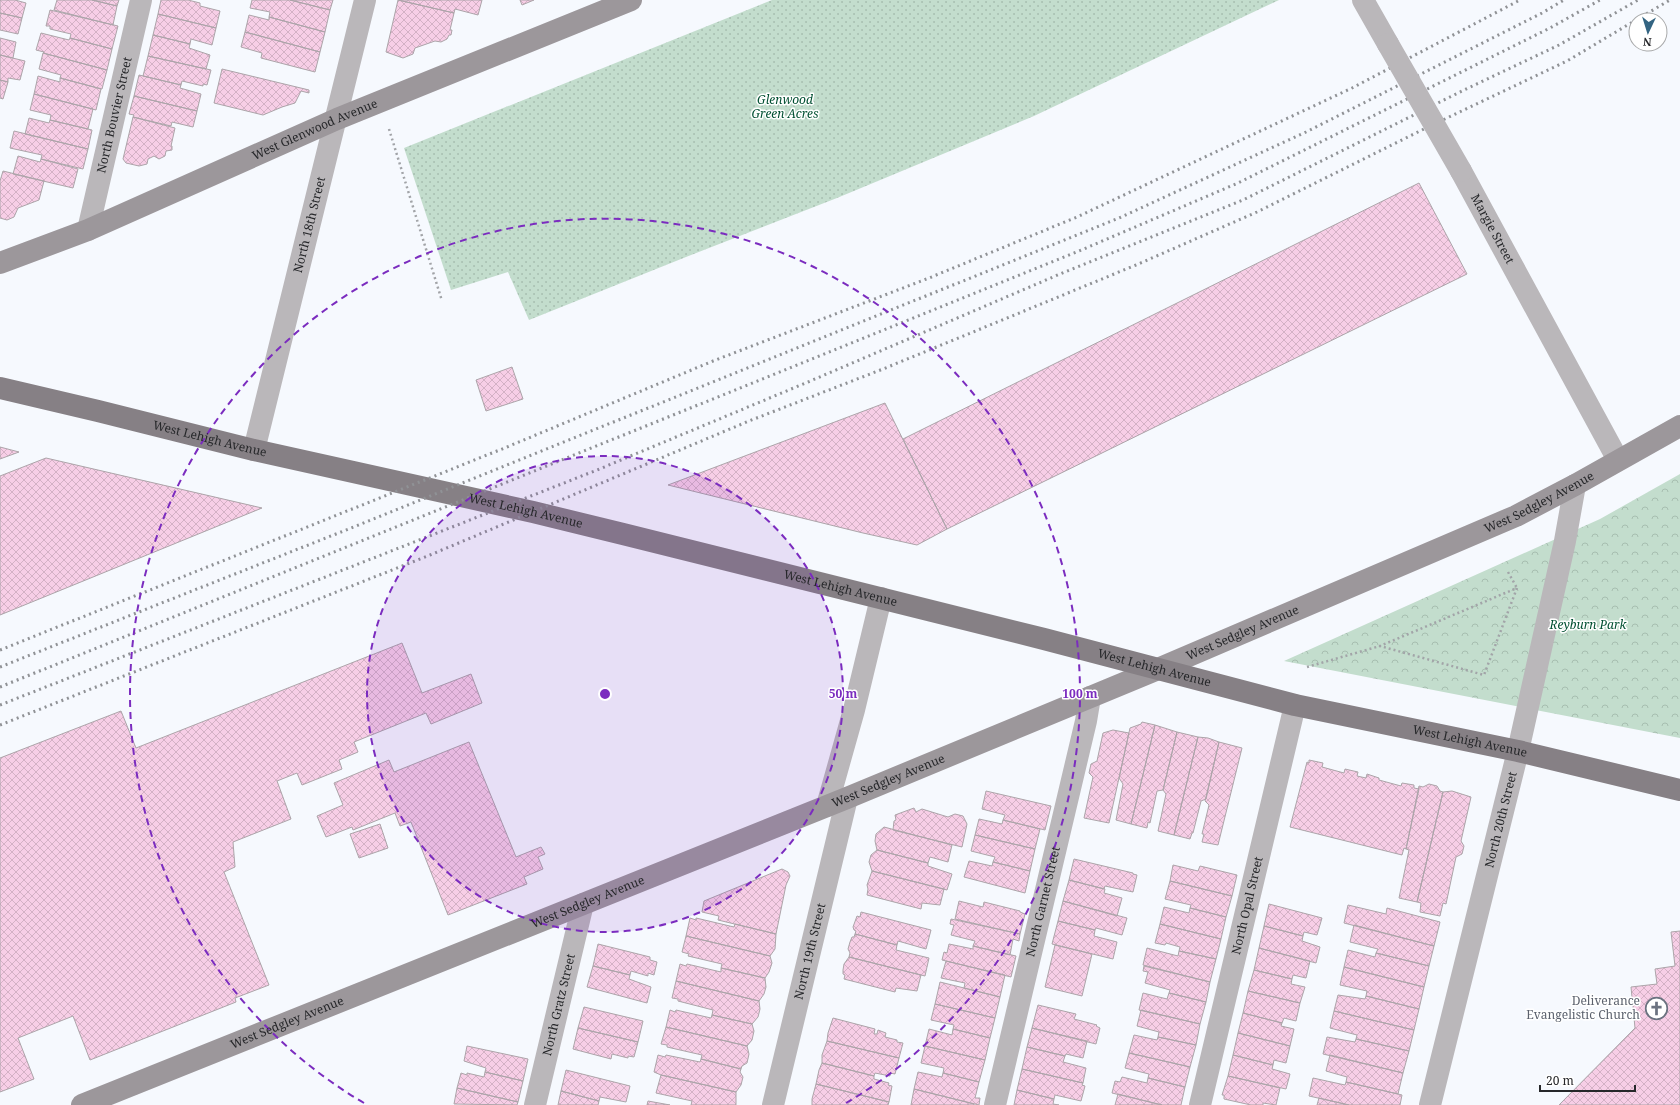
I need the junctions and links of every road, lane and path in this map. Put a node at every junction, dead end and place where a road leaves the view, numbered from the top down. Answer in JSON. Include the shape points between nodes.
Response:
{"nodes":[{"id":1,"x":141,"y":0,"type":"edge"},
{"id":2,"x":365,"y":0,"type":"edge"},
{"id":3,"x":631,"y":0,"type":"edge"},
{"id":4,"x":1363,"y":0,"type":"edge"},
{"id":5,"x":380,"y":101,"type":"junction"},
{"id":6,"x":337,"y":119,"type":"junction"},
{"id":7,"x":88,"y":230,"type":"junction"},
{"id":8,"x":0,"y":263,"type":"edge"},
{"id":9,"x":442,"y":301,"type":"dead end"},
{"id":10,"x":0,"y":388,"type":"edge"},
{"id":11,"x":1680,"y":426,"type":"edge"},
{"id":12,"x":254,"y":450,"type":"junction"},
{"id":13,"x":1618,"y":460,"type":"junction"},
{"id":14,"x":1575,"y":485,"type":"junction"},
{"id":15,"x":1508,"y":572,"type":"dead end"},
{"id":16,"x":1518,"y":588,"type":"junction"},
{"id":17,"x":881,"y":598,"type":"junction"},
{"id":18,"x":1380,"y":646,"type":"junction"},
{"id":19,"x":1306,"y":667,"type":"dead end"},
{"id":20,"x":1158,"y":669,"type":"junction"},
{"id":21,"x":1090,"y":697,"type":"junction"},
{"id":22,"x":1295,"y":705,"type":"junction"},
{"id":23,"x":1518,"y":750,"type":"junction"},
{"id":24,"x":1680,"y":790,"type":"edge"},
{"id":25,"x":848,"y":798,"type":"junction"},
{"id":26,"x":827,"y":806,"type":"junction"},
{"id":27,"x":583,"y":904,"type":"junction"},
{"id":28,"x":82,"y":1105,"type":"edge"},
{"id":29,"x":535,"y":1105,"type":"edge"},
{"id":30,"x":773,"y":1105,"type":"edge"},
{"id":31,"x":996,"y":1105,"type":"edge"},
{"id":32,"x":1200,"y":1105,"type":"edge"},
{"id":33,"x":1430,"y":1105,"type":"edge"}],
"edges":[{"from":1,"to":7,"type":"street","name":"North Bouvier Street"},
{"from":2,"to":6,"type":"street","name":"North 18th Street"},
{"from":3,"to":5,"type":"street","name":"West Glenwood Avenue"},
{"from":4,"to":13,"type":"street","name":"Margie Street","bridge":true,"via":[[1461,171]]},
{"from":5,"to":6,"type":"street","name":"West Glenwood Avenue"},
{"from":5,"to":9,"type":"path"},
{"from":6,"to":7,"type":"street","name":"West Glenwood Avenue"},
{"from":6,"to":12,"type":"street","name":"North 18th Street"},
{"from":7,"to":8,"type":"street","name":"West Glenwood Avenue"},
{"from":10,"to":12,"type":"main road","name":"West Lehigh Avenue"},
{"from":11,"to":13,"type":"street","name":"West Sedgley Avenue"},
{"from":12,"to":17,"type":"main road","name":"West Lehigh Avenue","via":[[533,512]]},
{"from":13,"to":14,"type":"street","name":"West Sedgley Avenue"},
{"from":14,"to":20,"type":"street","name":"West Sedgley Avenue","via":[[1516,516]]},
{"from":14,"to":23,"type":"street","name":"North 20th Street","via":[[1566,541]]},
{"from":15,"to":16,"type":"path"},
{"from":16,"to":18,"type":"path"},
{"from":16,"to":18,"type":"path","via":[[1484,675]]},
{"from":17,"to":20,"type":"main road","name":"West Lehigh Avenue"},
{"from":17,"to":26,"type":"street","via":[[854,710]]},
{"from":18,"to":19,"type":"path"},
{"from":20,"to":21,"type":"street","name":"West Sedgley Avenue"},
{"from":20,"to":22,"type":"main road","name":"West Lehigh Avenue"},
{"from":21,"to":25,"type":"street","name":"West Sedgley Avenue"},
{"from":21,"to":31,"type":"street","name":"North Garnet Street"},
{"from":22,"to":23,"type":"main road","name":"West Lehigh Avenue"},
{"from":22,"to":32,"type":"street","name":"North Opal Street"},
{"from":23,"to":24,"type":"main road","name":"West Lehigh Avenue"},
{"from":23,"to":33,"type":"street","name":"North 20th Street"},
{"from":25,"to":26,"type":"street","name":"West Sedgley Avenue"},
{"from":25,"to":30,"type":"street","name":"North 19th Street"},
{"from":26,"to":27,"type":"street","name":"West Sedgley Avenue"},
{"from":27,"to":28,"type":"street","name":"West Sedgley Avenue"},
{"from":27,"to":29,"type":"street","name":"North Gratz Street"}]}
